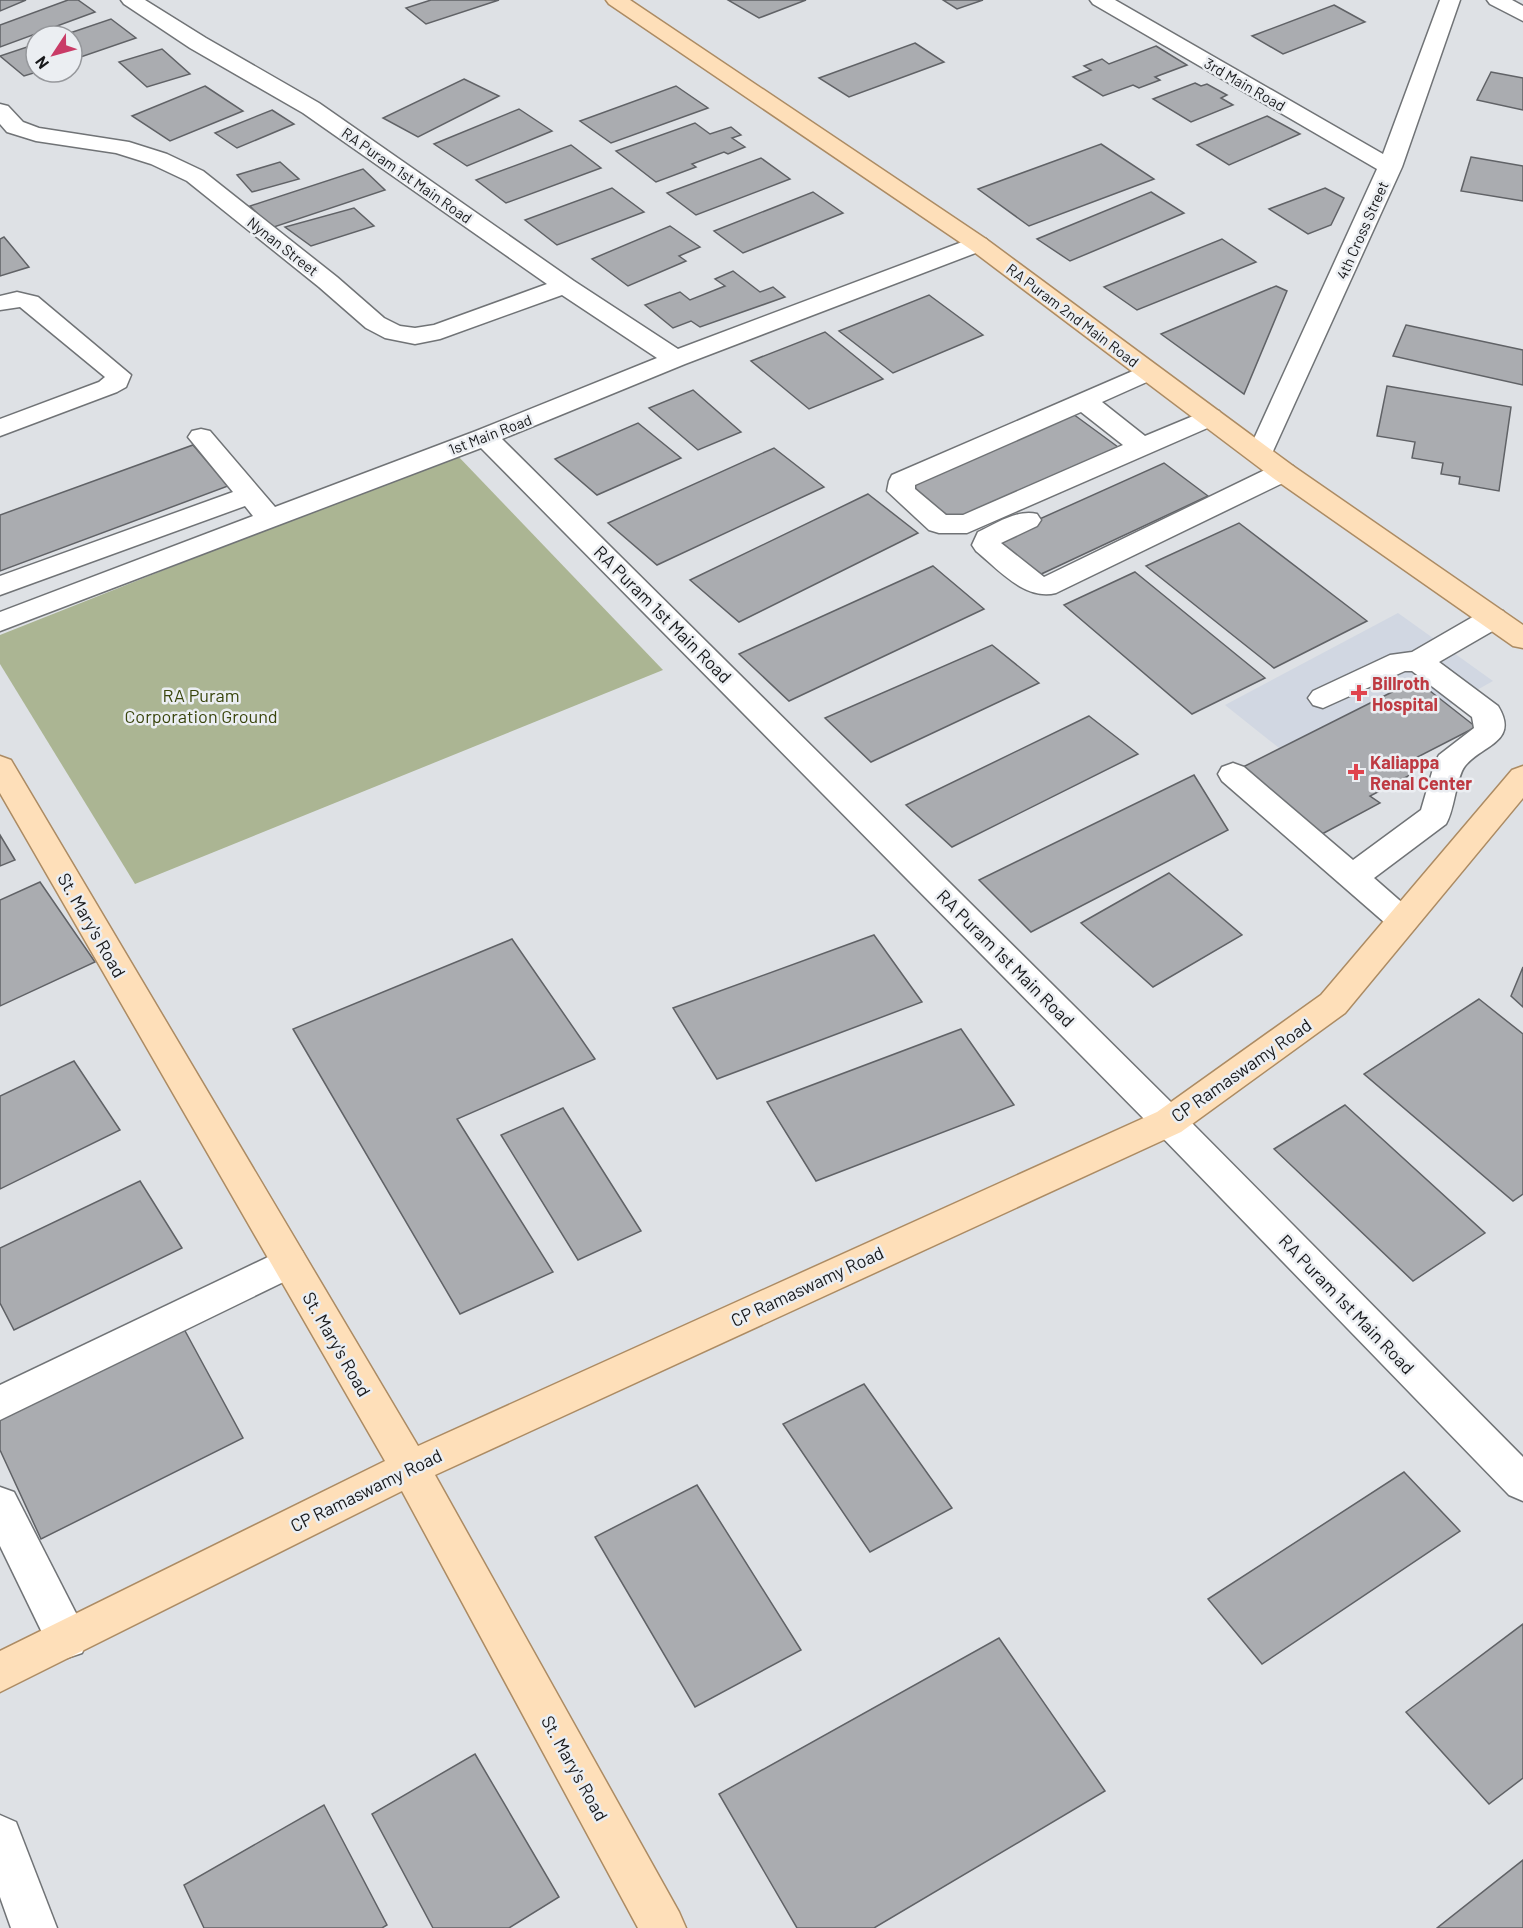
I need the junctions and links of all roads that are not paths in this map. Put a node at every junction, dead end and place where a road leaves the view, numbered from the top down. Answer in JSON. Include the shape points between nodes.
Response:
{"nodes":[{"id":1,"x":131,"y":0,"type":"edge"},
{"id":2,"x":616,"y":0,"type":"edge"},
{"id":3,"x":1100,"y":0,"type":"edge"},
{"id":4,"x":1450,"y":0,"type":"edge"},
{"id":5,"x":1497,"y":0,"type":"edge"},
{"id":6,"x":1523,"y":15,"type":"edge"},
{"id":7,"x":5,"y":123,"type":"edge"},
{"id":8,"x":1390,"y":167,"type":"junction"},
{"id":9,"x":978,"y":244,"type":"junction"},
{"id":10,"x":565,"y":286,"type":"junction"},
{"id":11,"x":0,"y":303,"type":"edge"},
{"id":12,"x":676,"y":359,"type":"junction"},
{"id":13,"x":1149,"y":372,"type":"junction"},
{"id":14,"x":1084,"y":401,"type":"junction"},
{"id":15,"x":1215,"y":422,"type":"junction"},
{"id":16,"x":0,"y":428,"type":"edge"},
{"id":17,"x":201,"y":437,"type":"dead end"},
{"id":18,"x":485,"y":437,"type":"junction"},
{"id":19,"x":1142,"y":447,"type":"junction"},
{"id":20,"x":1260,"y":454,"type":"junction"},
{"id":21,"x":1283,"y":472,"type":"junction"},
{"id":22,"x":250,"y":495,"type":"junction"},
{"id":23,"x":269,"y":519,"type":"junction"},
{"id":24,"x":0,"y":586,"type":"edge"},
{"id":25,"x":1493,"y":618,"type":"junction"},
{"id":26,"x":0,"y":622,"type":"edge"},
{"id":27,"x":1523,"y":639,"type":"edge"},
{"id":28,"x":1418,"y":661,"type":"junction"},
{"id":29,"x":1323,"y":698,"type":"dead end"},
{"id":30,"x":0,"y":767,"type":"edge"},
{"id":31,"x":1233,"y":774,"type":"dead end"},
{"id":32,"x":1523,"y":777,"type":"edge"},
{"id":33,"x":1353,"y":877,"type":"junction"},
{"id":34,"x":1403,"y":921,"type":"junction"},
{"id":35,"x":1169,"y":1122,"type":"junction"},
{"id":36,"x":289,"y":1262,"type":"junction"},
{"id":37,"x":0,"y":1402,"type":"edge"},
{"id":38,"x":410,"y":1468,"type":"junction"},
{"id":39,"x":1523,"y":1483,"type":"edge"},
{"id":40,"x":0,"y":1505,"type":"edge"},
{"id":41,"x":67,"y":1639,"type":"junction"},
{"id":42,"x":0,"y":1672,"type":"edge"},
{"id":43,"x":0,"y":1837,"type":"edge"},
{"id":44,"x":34,"y":1928,"type":"edge"},
{"id":45,"x":663,"y":1928,"type":"edge"}],
"edges":[{"from":1,"to":10,"type":"street","name":"RA Puram 1st Main Road","via":[[311,108]]},
{"from":2,"to":9,"type":"main road","name":"RA Puram 2nd Main Road"},
{"from":3,"to":8,"type":"street","name":"3rd Main Road"},
{"from":4,"to":8,"type":"street","name":"4th Cross Street"},
{"from":5,"to":6,"type":"street"},
{"from":7,"to":10,"type":"street","name":"Nynan Street","via":[[36,134],[121,147],[195,176],[375,323],[394,333],[415,336],[440,332]]},
{"from":8,"to":20,"type":"street","name":"4th Cross Street"},
{"from":9,"to":12,"type":"street","name":"1st Main Road"},
{"from":9,"to":13,"type":"main road","name":"RA Puram 2nd Main Road"},
{"from":10,"to":12,"type":"street","name":"RA Puram 1st Main Road"},
{"from":11,"to":16,"type":"street","via":[[17,299],[28,302],[118,375],[117,382],[108,387]]},
{"from":12,"to":18,"type":"street","name":"1st Main Road"},
{"from":13,"to":14,"type":"street"},
{"from":13,"to":15,"type":"main road","name":"RA Puram 2nd Main Road"},
{"from":14,"to":19,"type":"street"},
{"from":14,"to":19,"type":"street","via":[[902,481],[901,491],[939,524],[967,524]]},
{"from":15,"to":19,"type":"street"},
{"from":15,"to":20,"type":"main road","name":"RA Puram 2nd Main Road"},
{"from":15,"to":21,"type":"street","via":[[1168,454],[988,538],[986,545],[1035,584],[1046,587]]},
{"from":17,"to":22,"type":"street"},
{"from":18,"to":23,"type":"street","name":"1st Main Road"},
{"from":18,"to":35,"type":"street","name":"RA Puram 1st Main Road"},
{"from":20,"to":21,"type":"main road","name":"RA Puram 2nd Main Road"},
{"from":21,"to":25,"type":"main road","name":"RA Puram 2nd Main Road"},
{"from":22,"to":23,"type":"street"},
{"from":22,"to":24,"type":"street"},
{"from":23,"to":26,"type":"street","name":"1st Main Road"},
{"from":25,"to":27,"type":"main road","name":"RA Puram 2nd Main Road"},
{"from":25,"to":28,"type":"street"},
{"from":28,"to":29,"type":"street","via":[[1400,662]]},
{"from":28,"to":33,"type":"street","via":[[1487,712],[1489,732],[1450,762],[1435,816]]},
{"from":30,"to":36,"type":"main road","name":"St. Mary's Road"},
{"from":31,"to":33,"type":"street"},
{"from":32,"to":34,"type":"main road","name":"CP Ramaswamy Road"},
{"from":33,"to":34,"type":"street"},
{"from":34,"to":35,"type":"main road","name":"CP Ramaswamy Road","via":[[1333,1004]]},
{"from":35,"to":38,"type":"main road","name":"CP Ramaswamy Road"},
{"from":35,"to":39,"type":"street","name":"RA Puram 1st Main Road"},
{"from":36,"to":37,"type":"street"},
{"from":36,"to":38,"type":"main road","name":"St. Mary's Road"},
{"from":38,"to":41,"type":"main road","name":"CP Ramaswamy Road"},
{"from":38,"to":45,"type":"main road","name":"St. Mary's Road"},
{"from":40,"to":41,"type":"street"},
{"from":41,"to":42,"type":"main road","name":"CP Ramaswamy Road"},
{"from":43,"to":44,"type":"street"}]}
